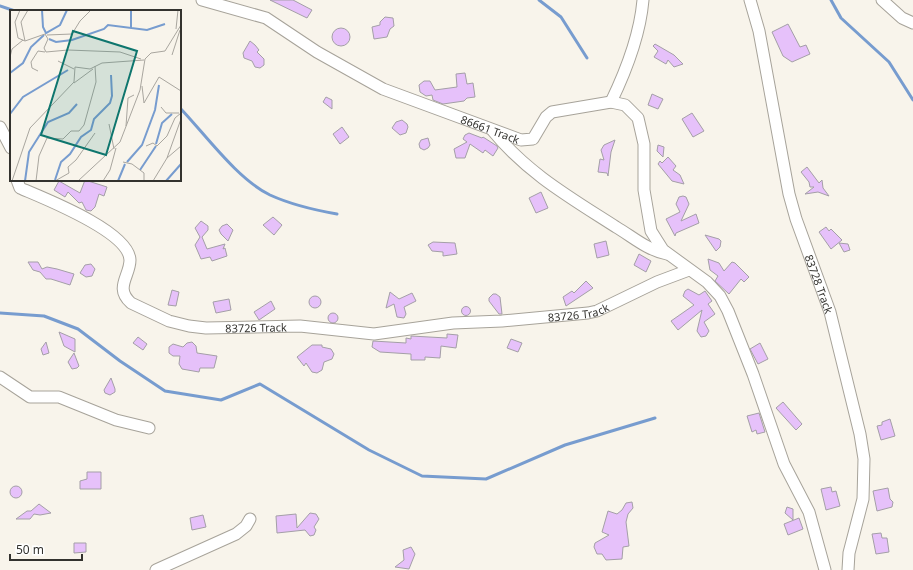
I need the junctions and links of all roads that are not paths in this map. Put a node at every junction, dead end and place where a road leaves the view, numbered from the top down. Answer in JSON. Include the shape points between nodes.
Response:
{"nodes":[{"id":1,"x":202,"y":0,"type":"edge"},
{"id":2,"x":643,"y":0,"type":"edge"},
{"id":3,"x":750,"y":0,"type":"edge"},
{"id":4,"x":882,"y":0,"type":"edge"},
{"id":5,"x":913,"y":23,"type":"edge"},
{"id":6,"x":611,"y":102,"type":"junction"},
{"id":7,"x":0,"y":127,"type":"edge"},
{"id":8,"x":493,"y":131,"type":"junction"},
{"id":9,"x":10,"y":146,"type":"edge"},
{"id":10,"x":17,"y":181,"type":"edge"},
{"id":11,"x":670,"y":255,"type":"junction"},
{"id":12,"x":689,"y":270,"type":"junction"},
{"id":13,"x":0,"y":377,"type":"edge"},
{"id":14,"x":149,"y":428,"type":"dead end"},
{"id":15,"x":250,"y":519,"type":"dead end"},
{"id":16,"x":156,"y":570,"type":"edge"},
{"id":17,"x":825,"y":570,"type":"edge"},
{"id":18,"x":848,"y":570,"type":"edge"}],
"edges":[{"from":1,"to":8,"type":"street","name":"86661 Track","via":[[266,18],[317,52],[383,89]]},
{"from":2,"to":6,"type":"street","via":[[634,44]]},
{"from":3,"to":18,"type":"street","name":"83728 Track","via":[[761,38],[789,194],[830,312],[860,434],[864,459],[863,499],[849,553]]},
{"from":4,"to":5,"type":"street","via":[[902,18]]},
{"from":6,"to":8,"type":"street","name":"86661 Track","via":[[552,112],[546,117],[536,136],[528,141]]},
{"from":6,"to":11,"type":"street","via":[[625,105],[638,118],[644,144],[643,168],[647,215],[656,242]]},
{"from":7,"to":9,"type":"street"},
{"from":8,"to":11,"type":"street","via":[[521,162],[551,185],[641,244]]},
{"from":10,"to":12,"type":"street","name":"83726 Track","via":[[20,188],[86,217],[120,243],[129,255],[129,266],[123,285],[126,299],[169,321],[189,326],[300,326],[374,334],[453,323],[588,313]]},
{"from":11,"to":12,"type":"street"},
{"from":12,"to":17,"type":"street","via":[[707,282],[720,296],[728,311],[784,464],[810,512]]},
{"from":13,"to":14,"type":"street","via":[[30,397],[58,397],[116,420]]},
{"from":15,"to":16,"type":"street","via":[[236,534]]}]}
